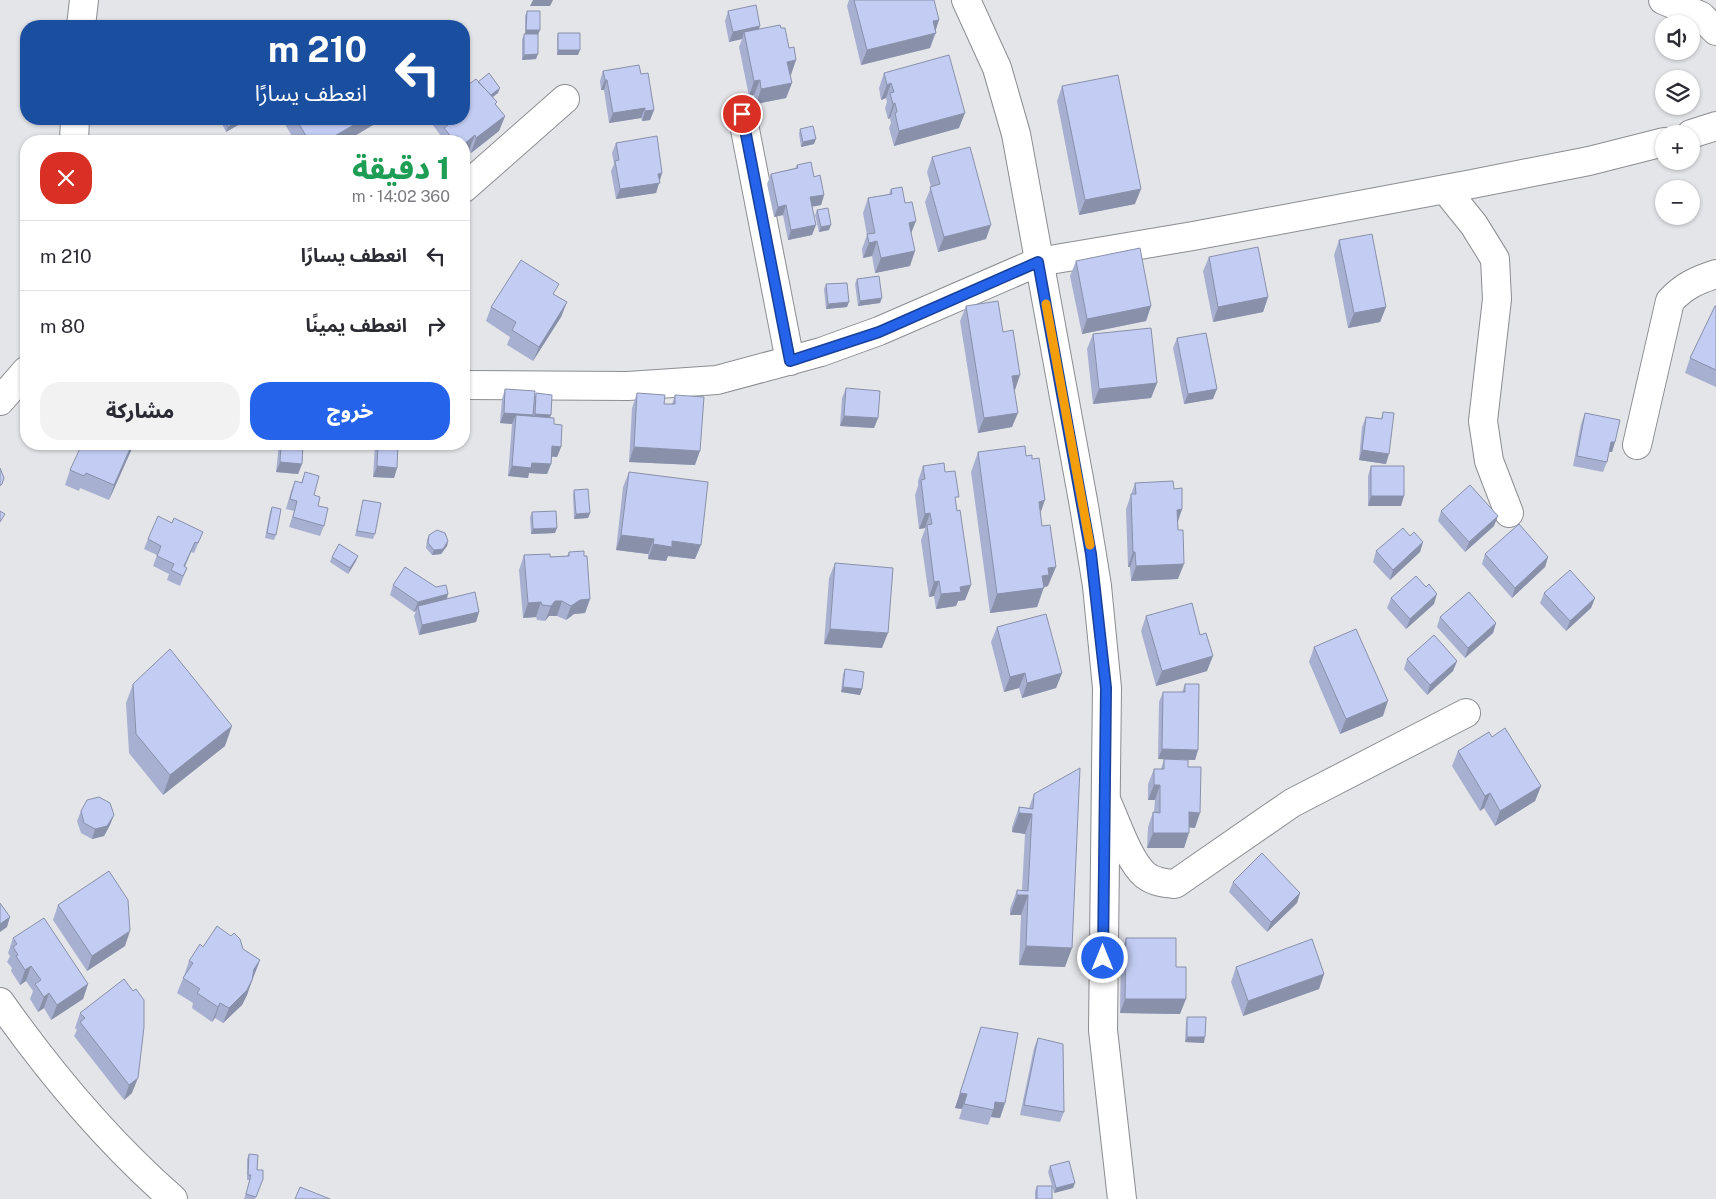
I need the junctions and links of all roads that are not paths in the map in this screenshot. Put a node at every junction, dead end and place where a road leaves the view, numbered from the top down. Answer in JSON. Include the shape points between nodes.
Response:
{"nodes":[{"id":1,"x":84,"y":0,"type":"edge"},
{"id":2,"x":966,"y":0,"type":"edge"},
{"id":3,"x":1664,"y":0,"type":"edge"},
{"id":4,"x":82,"y":20,"type":"edge"},
{"id":5,"x":1716,"y":31,"type":"edge"},
{"id":6,"x":565,"y":99,"type":"dead end"},
{"id":7,"x":742,"y":114,"type":"dead end"},
{"id":8,"x":1716,"y":126,"type":"edge"},
{"id":9,"x":1700,"y":131,"type":"edge"},
{"id":10,"x":1655,"y":144,"type":"edge"},
{"id":11,"x":470,"y":183,"type":"edge"},
{"id":12,"x":1445,"y":189,"type":"junction"},
{"id":13,"x":1038,"y":262,"type":"junction"},
{"id":14,"x":1716,"y":274,"type":"edge"},
{"id":15,"x":790,"y":361,"type":"junction"},
{"id":16,"x":20,"y":381,"type":"edge"},
{"id":17,"x":470,"y":385,"type":"edge"},
{"id":18,"x":10,"y":398,"type":"edge"},
{"id":19,"x":1637,"y":445,"type":"dead end"},
{"id":20,"x":1509,"y":513,"type":"dead end"},
{"id":21,"x":1466,"y":713,"type":"dead end"},
{"id":22,"x":1106,"y":800,"type":"junction"},
{"id":23,"x":0,"y":1002,"type":"edge"},
{"id":24,"x":173,"y":1199,"type":"edge"},
{"id":25,"x":1122,"y":1199,"type":"edge"}],
"edges":[{"from":1,"to":4,"type":"street"},
{"from":2,"to":13,"type":"street","via":[[1007,98]]},
{"from":3,"to":5,"type":"street","via":[[1701,16]]},
{"from":6,"to":11,"type":"street"},
{"from":7,"to":15,"type":"street"},
{"from":8,"to":9,"type":"street"},
{"from":10,"to":12,"type":"street","via":[[1589,161]]},
{"from":12,"to":13,"type":"street"},
{"from":12,"to":20,"type":"street","via":[[1474,225],[1495,259],[1496,299],[1483,421],[1489,461]]},
{"from":13,"to":15,"type":"street","via":[[879,332]]},
{"from":13,"to":22,"type":"street","via":[[1096,586],[1106,688]]},
{"from":14,"to":19,"type":"street","via":[[1682,288],[1670,301]]},
{"from":15,"to":17,"type":"street","via":[[717,380],[628,386]]},
{"from":16,"to":18,"type":"street"},
{"from":21,"to":22,"type":"street","via":[[1292,803],[1175,884],[1158,882],[1135,862]]},
{"from":22,"to":25,"type":"street","via":[[1103,1030]]},
{"from":23,"to":24,"type":"street","via":[[68,1089],[143,1172]]}]}
